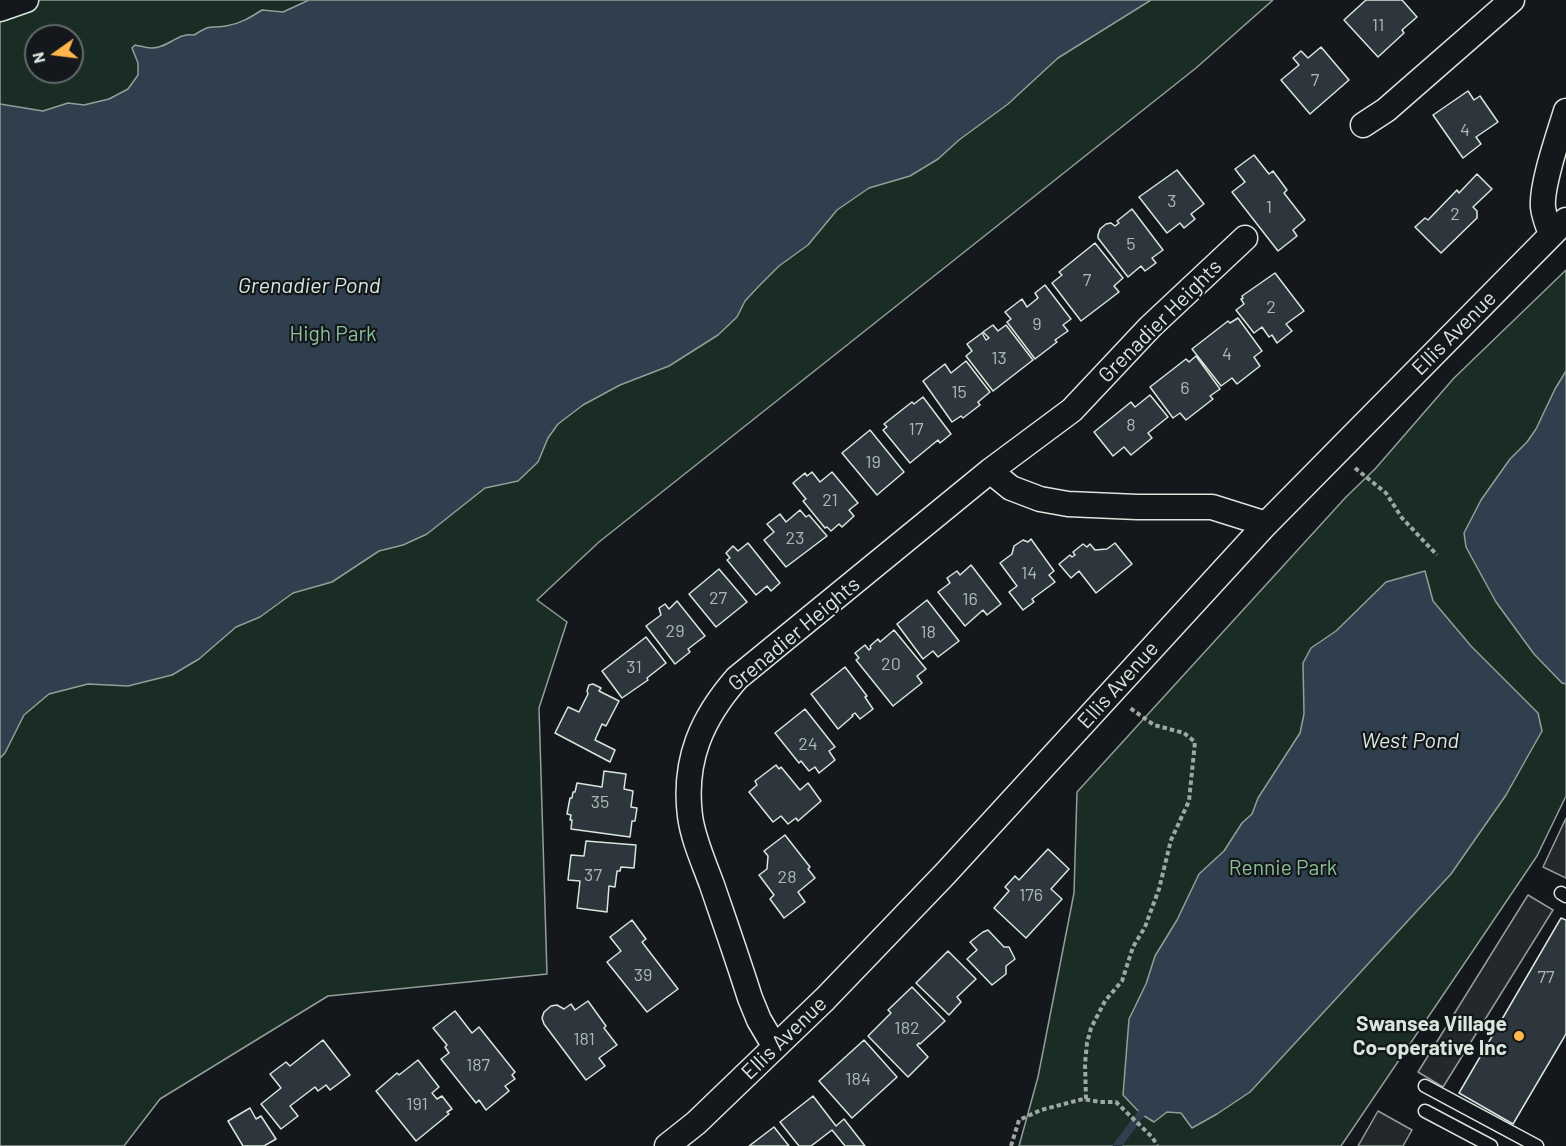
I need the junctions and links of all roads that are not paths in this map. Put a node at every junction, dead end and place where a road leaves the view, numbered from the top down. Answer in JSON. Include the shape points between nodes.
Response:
{"nodes":[{"id":1,"x":26,"y":0,"type":"edge"},
{"id":2,"x":1512,"y":0,"type":"edge"},
{"id":3,"x":0,"y":9,"type":"edge"},
{"id":4,"x":1566,"y":111,"type":"edge"},
{"id":5,"x":1363,"y":125,"type":"dead end"},
{"id":6,"x":1559,"y":227,"type":"edge"},
{"id":7,"x":1245,"y":238,"type":"dead end"},
{"id":8,"x":990,"y":471,"type":"junction"},
{"id":9,"x":1266,"y":524,"type":"junction"},
{"id":10,"x":775,"y":1047,"type":"junction"},
{"id":11,"x":1425,"y":1086,"type":"dead end"},
{"id":12,"x":1425,"y":1111,"type":"dead end"},
{"id":13,"x":667,"y":1146,"type":"edge"},
{"id":14,"x":1491,"y":1146,"type":"edge"},
{"id":15,"x":1537,"y":1146,"type":"edge"}],
"edges":[{"from":1,"to":3,"type":"street"},
{"from":2,"to":5,"type":"street","via":[[1386,110]]},
{"from":4,"to":6,"type":"street","via":[[1542,199],[1544,216]]},
{"from":6,"to":9,"type":"street","name":"Ellis Avenue"},
{"from":7,"to":8,"type":"street","name":"Grenadier Heights","via":[[1150,327],[1072,410]]},
{"from":8,"to":9,"type":"street","via":[[1011,488],[1040,499],[1068,504],[1212,507]]},
{"from":8,"to":10,"type":"street","name":"Grenadier Heights","via":[[737,678],[720,698],[697,740],[689,780],[690,817],[750,998]]},
{"from":9,"to":10,"type":"street","name":"Ellis Avenue","via":[[945,874]]},
{"from":10,"to":13,"type":"street","name":"Ellis Avenue"},
{"from":11,"to":15,"type":"lane"},
{"from":12,"to":14,"type":"lane"}]}
